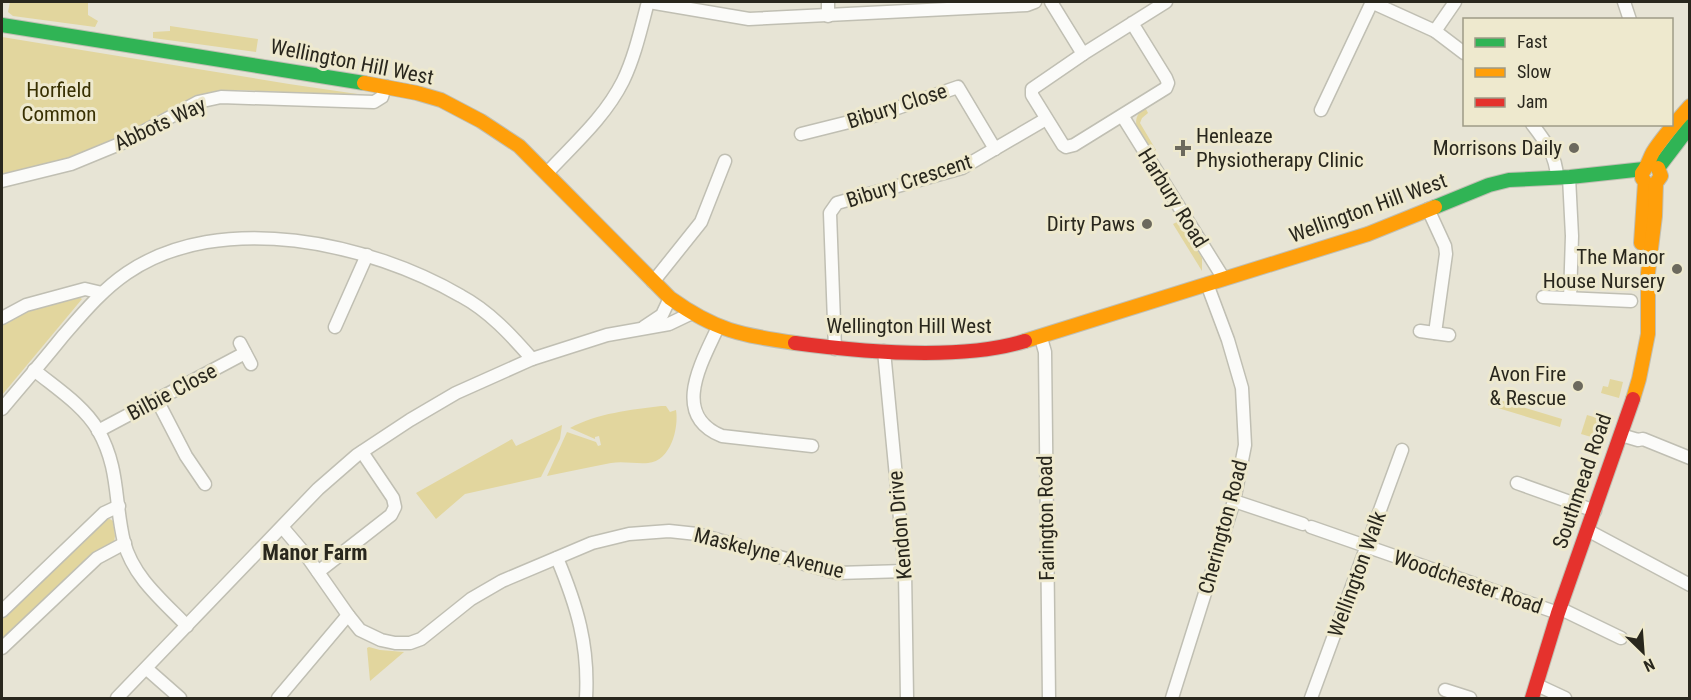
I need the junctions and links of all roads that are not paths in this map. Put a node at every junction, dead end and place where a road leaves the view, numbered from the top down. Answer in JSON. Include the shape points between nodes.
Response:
{"nodes":[{"id":1,"x":649,"y":2,"type":"edge"},
{"id":2,"x":828,"y":2,"type":"edge"},
{"id":3,"x":1035,"y":2,"type":"edge"},
{"id":4,"x":1053,"y":2,"type":"edge"},
{"id":5,"x":1166,"y":2,"type":"edge"},
{"id":6,"x":1371,"y":2,"type":"edge"},
{"id":7,"x":1455,"y":2,"type":"edge"},
{"id":8,"x":1624,"y":2,"type":"edge"},
{"id":9,"x":676,"y":4,"type":"edge"},
{"id":10,"x":828,"y":16,"type":"junction"},
{"id":11,"x":1629,"y":18,"type":"edge"},
{"id":12,"x":1132,"y":23,"type":"junction"},
{"id":13,"x":2,"y":25,"type":"edge"},
{"id":14,"x":1435,"y":31,"type":"junction"},
{"id":15,"x":1463,"y":52,"type":"edge"},
{"id":16,"x":1083,"y":54,"type":"junction"},
{"id":17,"x":385,"y":86,"type":"junction"},
{"id":18,"x":1688,"y":107,"type":"edge"},
{"id":19,"x":1673,"y":109,"type":"edge"},
{"id":20,"x":1321,"y":110,"type":"dead end"},
{"id":21,"x":1123,"y":117,"type":"junction"},
{"id":22,"x":1046,"y":119,"type":"junction"},
{"id":23,"x":1534,"y":126,"type":"edge"},
{"id":24,"x":1689,"y":126,"type":"edge"},
{"id":25,"x":801,"y":134,"type":"dead end"},
{"id":26,"x":1674,"y":134,"type":"edge"},
{"id":27,"x":995,"y":149,"type":"junction"},
{"id":28,"x":725,"y":161,"type":"dead end"},
{"id":29,"x":547,"y":173,"type":"junction"},
{"id":30,"x":1649,"y":174,"type":"junction"},
{"id":31,"x":1563,"y":177,"type":"junction"},
{"id":32,"x":2,"y":181,"type":"edge"},
{"id":33,"x":1428,"y":209,"type":"junction"},
{"id":34,"x":367,"y":255,"type":"junction"},
{"id":35,"x":1224,"y":279,"type":"junction"},
{"id":36,"x":653,"y":282,"type":"junction"},
{"id":37,"x":1207,"y":284,"type":"junction"},
{"id":38,"x":102,"y":293,"type":"junction"},
{"id":39,"x":1543,"y":297,"type":"dead end"},
{"id":40,"x":670,"y":298,"type":"junction"},
{"id":41,"x":1570,"y":298,"type":"junction"},
{"id":42,"x":1631,"y":301,"type":"dead end"},
{"id":43,"x":692,"y":313,"type":"junction"},
{"id":44,"x":2,"y":318,"type":"edge"},
{"id":45,"x":335,"y":327,"type":"dead end"},
{"id":46,"x":718,"y":327,"type":"junction"},
{"id":47,"x":641,"y":329,"type":"junction"},
{"id":48,"x":1420,"y":331,"type":"dead end"},
{"id":49,"x":1435,"y":333,"type":"junction"},
{"id":50,"x":1449,"y":335,"type":"dead end"},
{"id":51,"x":1041,"y":338,"type":"junction"},
{"id":52,"x":835,"y":349,"type":"junction"},
{"id":53,"x":884,"y":351,"type":"junction"},
{"id":54,"x":245,"y":353,"type":"dead end"},
{"id":55,"x":532,"y":359,"type":"junction"},
{"id":56,"x":34,"y":370,"type":"junction"},
{"id":57,"x":157,"y":400,"type":"junction"},
{"id":58,"x":2,"y":409,"type":"edge"},
{"id":59,"x":98,"y":431,"type":"junction"},
{"id":60,"x":1621,"y":435,"type":"junction"},
{"id":61,"x":806,"y":448,"type":"dead end"},
{"id":62,"x":1402,"y":450,"type":"dead end"},
{"id":63,"x":362,"y":452,"type":"junction"},
{"id":64,"x":1689,"y":458,"type":"edge"},
{"id":65,"x":1517,"y":483,"type":"dead end"},
{"id":66,"x":205,"y":484,"type":"dead end"},
{"id":67,"x":1234,"y":501,"type":"junction"},
{"id":68,"x":119,"y":506,"type":"junction"},
{"id":69,"x":1595,"y":511,"type":"junction"},
{"id":70,"x":284,"y":528,"type":"junction"},
{"id":71,"x":1587,"y":530,"type":"junction"},
{"id":72,"x":125,"y":543,"type":"junction"},
{"id":73,"x":1368,"y":546,"type":"junction"},
{"id":74,"x":557,"y":558,"type":"junction"},
{"id":75,"x":905,"y":571,"type":"junction"},
{"id":76,"x":318,"y":572,"type":"junction"},
{"id":77,"x":1689,"y":585,"type":"edge"},
{"id":78,"x":1559,"y":610,"type":"junction"},
{"id":79,"x":2,"y":611,"type":"edge"},
{"id":80,"x":348,"y":615,"type":"junction"},
{"id":81,"x":187,"y":626,"type":"junction"},
{"id":82,"x":1621,"y":638,"type":"dead end"},
{"id":83,"x":2,"y":648,"type":"edge"},
{"id":84,"x":147,"y":669,"type":"junction"},
{"id":85,"x":1445,"y":690,"type":"dead end"},
{"id":86,"x":1534,"y":692,"type":"edge"},
{"id":87,"x":117,"y":699,"type":"edge"},
{"id":88,"x":180,"y":699,"type":"edge"},
{"id":89,"x":278,"y":699,"type":"edge"},
{"id":90,"x":586,"y":699,"type":"edge"},
{"id":91,"x":907,"y":699,"type":"edge"},
{"id":92,"x":1049,"y":699,"type":"edge"},
{"id":93,"x":1172,"y":699,"type":"edge"},
{"id":94,"x":1311,"y":699,"type":"edge"},
{"id":95,"x":1470,"y":699,"type":"edge"},
{"id":96,"x":1565,"y":699,"type":"edge"}],
"edges":[{"from":1,"to":9,"type":"street"},
{"from":1,"to":29,"type":"street","via":[[631,62],[612,100]]},
{"from":2,"to":10,"type":"street"},
{"from":3,"to":10,"type":"street"},
{"from":4,"to":16,"type":"street"},
{"from":5,"to":12,"type":"street"},
{"from":6,"to":14,"type":"street"},
{"from":6,"to":20,"type":"street"},
{"from":7,"to":14,"type":"street"},
{"from":8,"to":11,"type":"street"},
{"from":9,"to":10,"type":"street","via":[[738,19]]},
{"from":12,"to":16,"type":"street"},
{"from":12,"to":21,"type":"street","via":[[1168,83],[1161,93]]},
{"from":13,"to":17,"type":"street","name":"Wellington Hill West"},
{"from":14,"to":15,"type":"street"},
{"from":16,"to":22,"type":"street","via":[[1032,89]]},
{"from":17,"to":29,"type":"street","name":"Wellington Hill West","via":[[441,100],[482,121],[519,146]]},
{"from":17,"to":32,"type":"street","name":"Abbots Way","via":[[382,97],[374,102],[221,97],[198,102],[92,156]]},
{"from":18,"to":19,"type":"street"},
{"from":18,"to":26,"type":"street"},
{"from":21,"to":22,"type":"street","via":[[1070,147],[1062,145]]},
{"from":21,"to":35,"type":"street","name":"Harbury Road"},
{"from":22,"to":27,"type":"street","name":"Bibury Crescent"},
{"from":23,"to":31,"type":"street"},
{"from":24,"to":26,"type":"street"},
{"from":25,"to":27,"type":"street","name":"Bibury Close","via":[[877,115],[958,87]]},
{"from":26,"to":30,"type":"street"},
{"from":27,"to":52,"type":"street","name":"Bibury Crescent","via":[[962,168],[832,207]]},
{"from":28,"to":36,"type":"street","via":[[701,222]]},
{"from":29,"to":36,"type":"street","name":"Wellington Hill West"},
{"from":30,"to":31,"type":"street","name":"Wellington Hill West"},
{"from":30,"to":60,"type":"street","name":"Southmead Road","via":[[1654,226],[1646,349]]},
{"from":31,"to":33,"type":"street","name":"Wellington Hill West","via":[[1509,180]]},
{"from":31,"to":41,"type":"street","via":[[1572,236]]},
{"from":33,"to":35,"type":"street","name":"Wellington Hill West","via":[[1368,234]]},
{"from":33,"to":49,"type":"street","via":[[1446,254]]},
{"from":34,"to":38,"type":"street","via":[[279,238],[223,240],[156,257]]},
{"from":34,"to":45,"type":"street"},
{"from":34,"to":55,"type":"street","via":[[463,296],[507,331]]},
{"from":35,"to":37,"type":"street","name":"Wellington Hill West"},
{"from":36,"to":40,"type":"street","name":"Wellington Hill West"},
{"from":37,"to":51,"type":"street","name":"Wellington Hill West"},
{"from":37,"to":67,"type":"street","name":"Cherington Road","via":[[1242,388],[1245,445]]},
{"from":38,"to":44,"type":"street","via":[[85,289],[26,305]]},
{"from":38,"to":56,"type":"street"},
{"from":39,"to":41,"type":"street"},
{"from":40,"to":43,"type":"street","name":"Wellington Hill West"},
{"from":40,"to":47,"type":"street","via":[[662,315]]},
{"from":41,"to":42,"type":"street"},
{"from":43,"to":46,"type":"street","name":"Wellington Hill West"},
{"from":43,"to":47,"type":"street","via":[[669,324]]},
{"from":46,"to":52,"type":"street","name":"Wellington Hill West","via":[[742,335]]},
{"from":46,"to":61,"type":"street","via":[[694,391],[695,412],[702,424],[722,436]]},
{"from":47,"to":55,"type":"street","via":[[607,335]]},
{"from":48,"to":49,"type":"street"},
{"from":49,"to":50,"type":"street"},
{"from":51,"to":53,"type":"street","name":"Wellington Hill West","via":[[979,350]]},
{"from":51,"to":92,"type":"street","name":"Farington Road","via":[[1045,352]]},
{"from":52,"to":53,"type":"street","name":"Wellington Hill West"},
{"from":53,"to":75,"type":"street","name":"Kendon Drive"},
{"from":54,"to":57,"type":"street","name":"Bilbie Close"},
{"from":55,"to":63,"type":"street","via":[[456,393]]},
{"from":56,"to":58,"type":"street"},
{"from":56,"to":59,"type":"street","via":[[79,407]]},
{"from":57,"to":59,"type":"street","name":"Bilbie Close"},
{"from":57,"to":66,"type":"street"},
{"from":59,"to":68,"type":"street","via":[[114,468]]},
{"from":60,"to":64,"type":"street","via":[[1643,439]]},
{"from":60,"to":69,"type":"street","name":"Southmead Road"},
{"from":62,"to":73,"type":"street","name":"Wellington Walk"},
{"from":63,"to":70,"type":"street","via":[[318,489]]},
{"from":63,"to":76,"type":"street","via":[[395,507]]},
{"from":65,"to":69,"type":"street"},
{"from":67,"to":73,"type":"street","name":"Woodchester Road"},
{"from":67,"to":93,"type":"street","name":"Cherington Road"},
{"from":68,"to":72,"type":"street"},
{"from":68,"to":79,"type":"street","via":[[104,513]]},
{"from":69,"to":71,"type":"street","name":"Southmead Road"},
{"from":70,"to":76,"type":"street","name":"Maskelyne Avenue"},
{"from":70,"to":81,"type":"street"},
{"from":71,"to":77,"type":"street"},
{"from":71,"to":78,"type":"street","name":"Southmead Road"},
{"from":72,"to":81,"type":"street","via":[[143,580]]},
{"from":72,"to":83,"type":"street","via":[[97,558]]},
{"from":73,"to":78,"type":"street","name":"Woodchester Road"},
{"from":73,"to":94,"type":"street","name":"Wellington Walk"},
{"from":74,"to":75,"type":"street","name":"Maskelyne Avenue","via":[[605,539],[669,531],[714,537],[837,573]]},
{"from":74,"to":80,"type":"street","name":"Maskelyne Avenue","via":[[479,593],[416,641],[381,640],[360,630]]},
{"from":74,"to":90,"type":"street","via":[[581,622]]},
{"from":75,"to":91,"type":"street","name":"Kendon Drive"},
{"from":76,"to":80,"type":"street","name":"Maskelyne Avenue"},
{"from":78,"to":82,"type":"street","name":"Woodchester Road"},
{"from":78,"to":86,"type":"street","name":"Southmead Road"},
{"from":80,"to":89,"type":"street"},
{"from":81,"to":84,"type":"street"},
{"from":84,"to":87,"type":"street"},
{"from":84,"to":88,"type":"street"},
{"from":85,"to":95,"type":"street"},
{"from":86,"to":96,"type":"street"}]}
